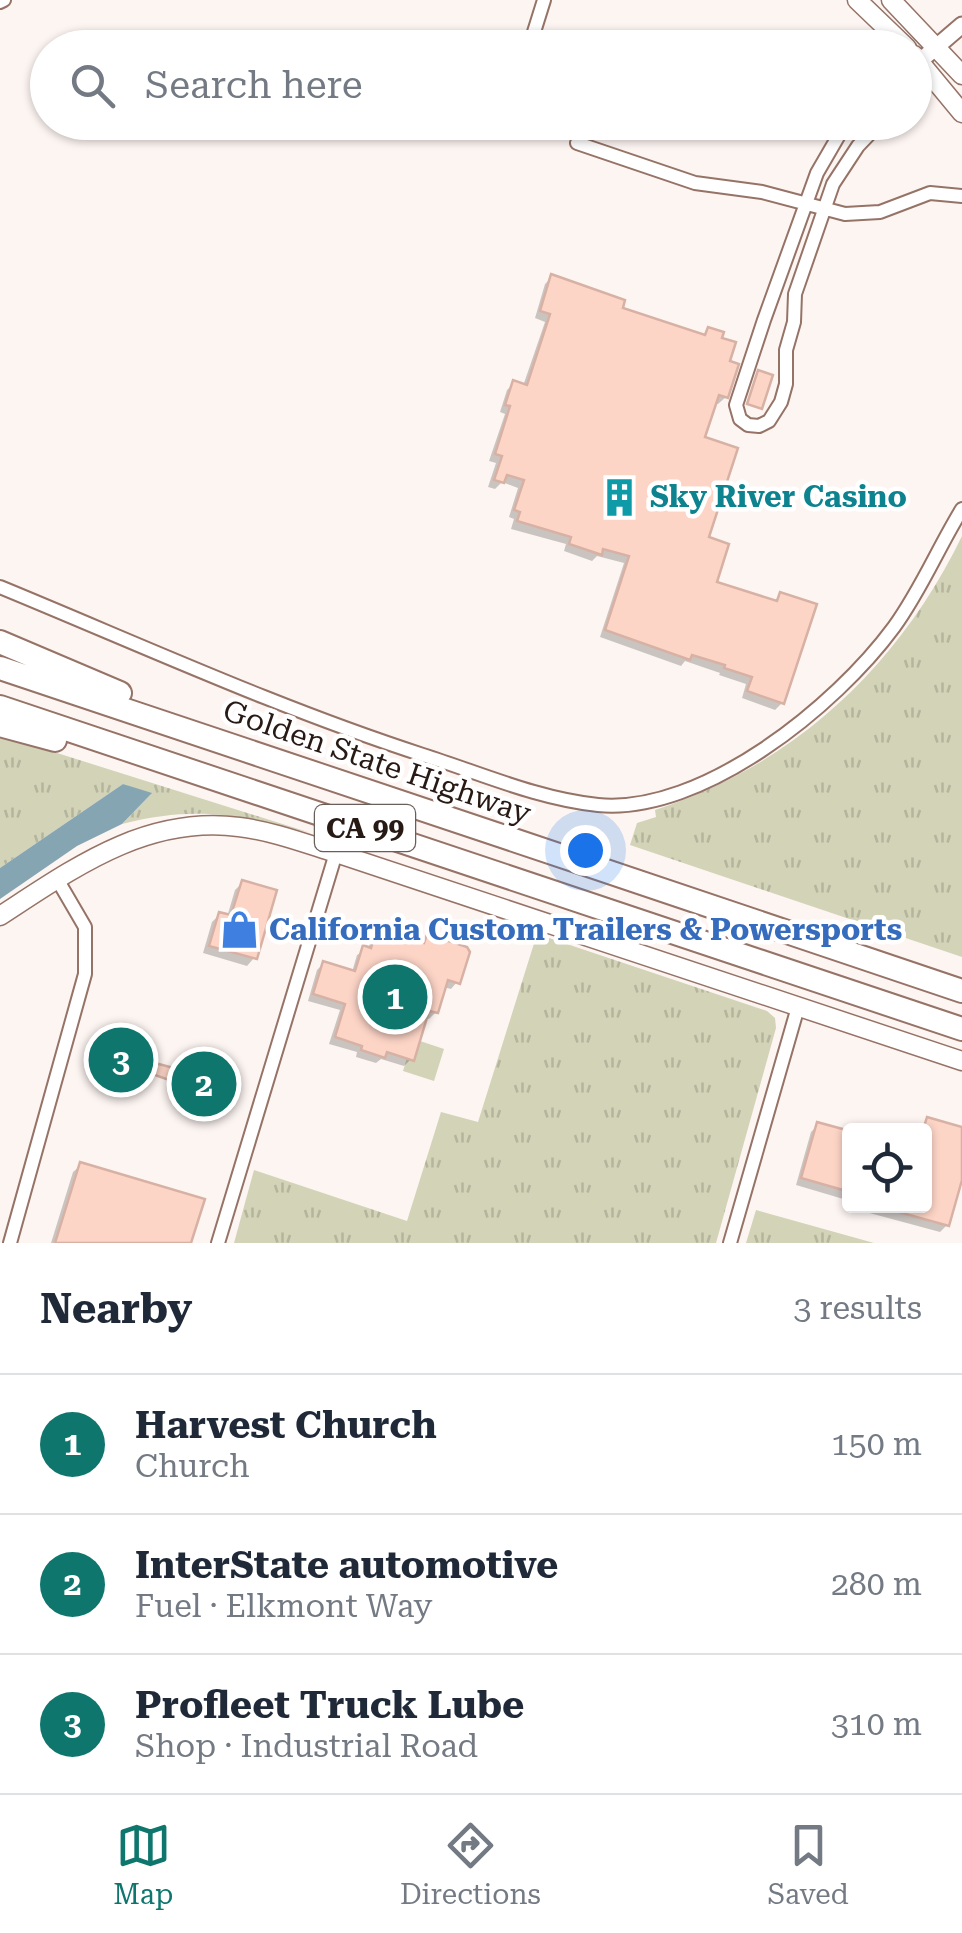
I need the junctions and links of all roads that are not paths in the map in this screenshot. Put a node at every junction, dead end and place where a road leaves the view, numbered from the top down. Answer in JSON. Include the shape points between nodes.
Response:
{"nodes":[{"id":1,"x":544,"y":0,"type":"edge"},
{"id":2,"x":857,"y":0,"type":"edge"},
{"id":3,"x":891,"y":0,"type":"edge"},
{"id":4,"x":962,"y":25,"type":"edge"},
{"id":5,"x":535,"y":30,"type":"edge"},
{"id":6,"x":886,"y":30,"type":"edge"},
{"id":7,"x":922,"y":30,"type":"edge"},
{"id":8,"x":932,"y":40,"type":"edge"},
{"id":9,"x":938,"y":46,"type":"junction"},
{"id":10,"x":932,"y":49,"type":"edge"},
{"id":11,"x":959,"y":66,"type":"edge"},
{"id":12,"x":932,"y":75,"type":"edge"},
{"id":13,"x":935,"y":78,"type":"junction"},
{"id":14,"x":932,"y":80,"type":"edge"},
{"id":15,"x":962,"y":113,"type":"edge"},
{"id":16,"x":837,"y":140,"type":"edge"},
{"id":17,"x":865,"y":140,"type":"edge"},
{"id":18,"x":577,"y":143,"type":"dead end"},
{"id":19,"x":962,"y":196,"type":"edge"},
{"id":20,"x":806,"y":203,"type":"junction"},
{"id":21,"x":824,"y":208,"type":"junction"},
{"id":22,"x":962,"y":509,"type":"edge"},
{"id":23,"x":0,"y":587,"type":"edge"},
{"id":24,"x":0,"y":642,"type":"edge"},
{"id":25,"x":0,"y":668,"type":"edge"},
{"id":26,"x":0,"y":707,"type":"edge"},
{"id":27,"x":0,"y":726,"type":"edge"},
{"id":28,"x":179,"y":726,"type":"junction"},
{"id":29,"x":240,"y":786,"type":"junction"},
{"id":30,"x":336,"y":852,"type":"junction"},
{"id":31,"x":57,"y":879,"type":"junction"},
{"id":32,"x":0,"y":916,"type":"edge"},
{"id":33,"x":962,"y":991,"type":"edge"},
{"id":34,"x":798,"y":1007,"type":"junction"},
{"id":35,"x":962,"y":1029,"type":"edge"},
{"id":36,"x":962,"y":1061,"type":"edge"},
{"id":37,"x":10,"y":1243,"type":"edge"},
{"id":38,"x":218,"y":1243,"type":"edge"},
{"id":39,"x":730,"y":1243,"type":"edge"}],
"edges":[{"from":1,"to":5,"type":"street"},
{"from":2,"to":6,"type":"main road"},
{"from":3,"to":7,"type":"main road"},
{"from":4,"to":9,"type":"street"},
{"from":8,"to":9,"type":"main road"},
{"from":9,"to":10,"type":"street"},
{"from":9,"to":11,"type":"main road"},
{"from":11,"to":13,"type":"street"},
{"from":12,"to":13,"type":"main road"},
{"from":13,"to":14,"type":"street"},
{"from":13,"to":15,"type":"main road"},
{"from":16,"to":20,"type":"street"},
{"from":17,"to":21,"type":"street","via":[[840,171]]},
{"from":18,"to":20,"type":"street","via":[[695,183]]},
{"from":19,"to":21,"type":"street","via":[[930,193],[868,214]]},
{"from":20,"to":21,"type":"street"},
{"from":20,"to":21,"type":"street","via":[[736,405],[748,425],[769,422],[781,402],[794,294]]},
{"from":22,"to":23,"type":"street","via":[[896,624],[817,710],[721,774],[624,805],[552,796],[356,733]]},
{"from":24,"to":28,"type":"highway","via":[[146,704]]},
{"from":25,"to":28,"type":"highway","name":"Golden State Highway","number":"CA 99"},
{"from":26,"to":29,"type":"highway","number":"CA 99"},
{"from":27,"to":29,"type":"highway"},
{"from":28,"to":33,"type":"highway","name":"Golden State Highway","number":"CA 99"},
{"from":29,"to":35,"type":"highway","number":"CA 99"},
{"from":30,"to":31,"type":"main road","via":[[264,831],[194,826],[115,846]]},
{"from":30,"to":34,"type":"main road"},
{"from":30,"to":38,"type":"street"},
{"from":31,"to":32,"type":"main road"},
{"from":31,"to":37,"type":"street","via":[[85,927],[85,974]]},
{"from":34,"to":36,"type":"main road"},
{"from":34,"to":39,"type":"street"}]}
